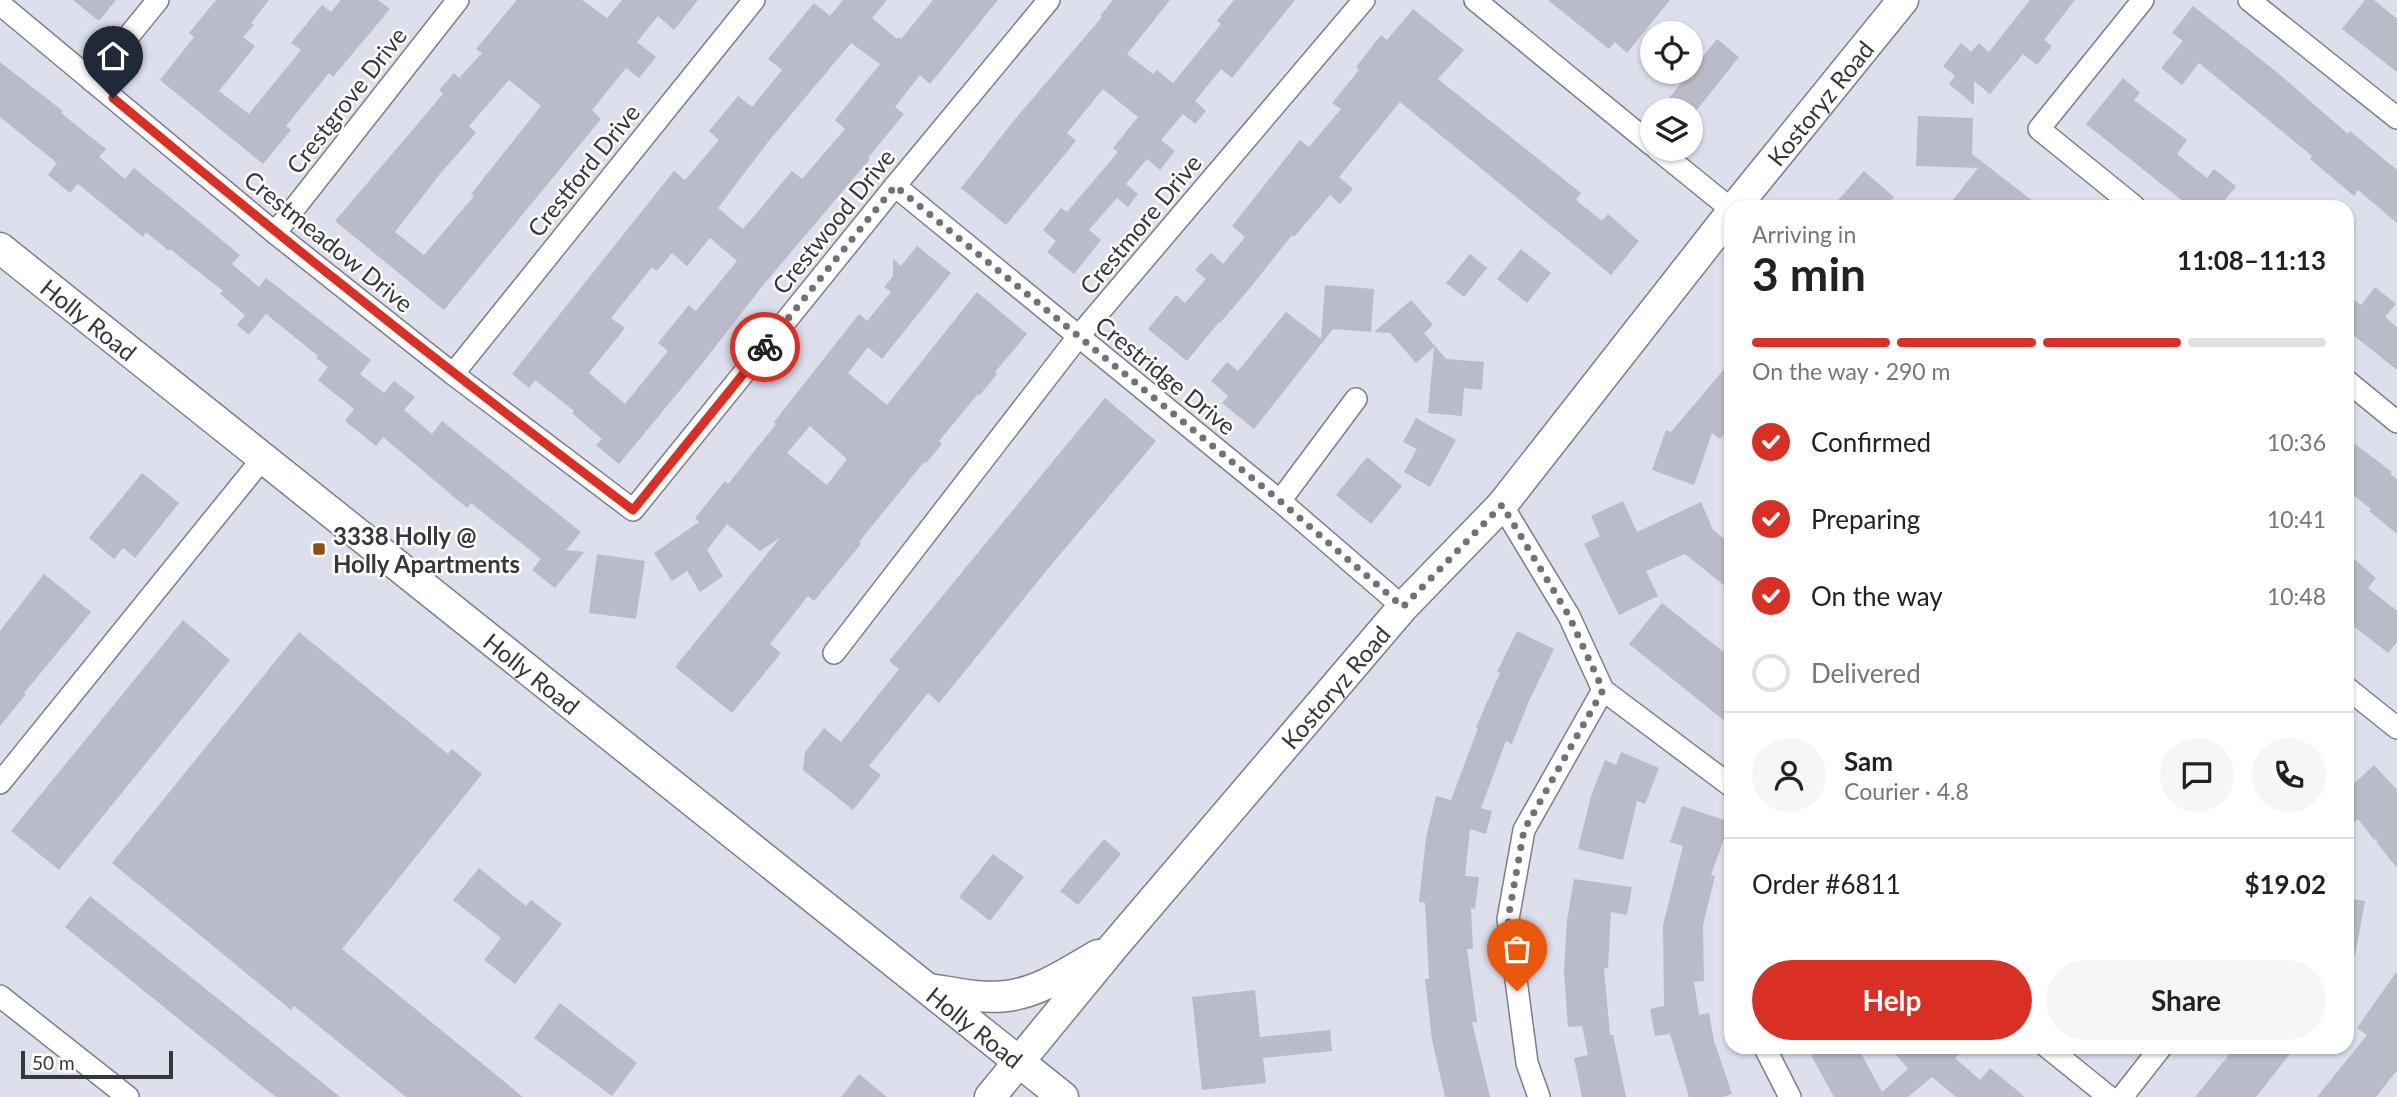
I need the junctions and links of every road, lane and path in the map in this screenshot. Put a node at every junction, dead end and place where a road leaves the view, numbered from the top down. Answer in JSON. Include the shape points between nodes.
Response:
{"nodes":[{"id":1,"x":158,"y":0,"type":"edge"},
{"id":2,"x":458,"y":0,"type":"edge"},
{"id":3,"x":754,"y":0,"type":"edge"},
{"id":4,"x":1049,"y":0,"type":"edge"},
{"id":5,"x":1363,"y":0,"type":"edge"},
{"id":6,"x":1475,"y":0,"type":"edge"},
{"id":7,"x":1903,"y":0,"type":"edge"},
{"id":8,"x":2143,"y":0,"type":"edge"},
{"id":9,"x":2249,"y":0,"type":"edge"},
{"id":10,"x":0,"y":4,"type":"edge"},
{"id":11,"x":92,"y":81,"type":"junction"},
{"id":12,"x":2397,"y":118,"type":"edge"},
{"id":13,"x":1640,"y":135,"type":"edge"},
{"id":14,"x":1671,"y":161,"type":"edge"},
{"id":15,"x":895,"y":186,"type":"junction"},
{"id":16,"x":1741,"y":200,"type":"edge"},
{"id":17,"x":2127,"y":200,"type":"edge"},
{"id":18,"x":1724,"y":205,"type":"edge"},
{"id":19,"x":1724,"y":220,"type":"edge"},
{"id":20,"x":275,"y":233,"type":"junction"},
{"id":21,"x":0,"y":247,"type":"edge"},
{"id":22,"x":1078,"y":337,"type":"junction"},
{"id":23,"x":453,"y":374,"type":"junction"},
{"id":24,"x":2354,"y":387,"type":"edge"},
{"id":25,"x":1356,"y":399,"type":"dead end"},
{"id":26,"x":2397,"y":422,"type":"edge"},
{"id":27,"x":263,"y":458,"type":"junction"},
{"id":28,"x":1280,"y":501,"type":"junction"},
{"id":29,"x":1502,"y":505,"type":"junction"},
{"id":30,"x":633,"y":510,"type":"joint"},
{"id":31,"x":1403,"y":607,"type":"junction"},
{"id":32,"x":834,"y":653,"type":"dead end"},
{"id":33,"x":1603,"y":690,"type":"junction"},
{"id":34,"x":2354,"y":694,"type":"edge"},
{"id":35,"x":2397,"y":729,"type":"edge"},
{"id":36,"x":1724,"y":781,"type":"edge"},
{"id":37,"x":0,"y":783,"type":"edge"},
{"id":38,"x":1114,"y":946,"type":"junction"},
{"id":39,"x":928,"y":989,"type":"junction"},
{"id":40,"x":0,"y":996,"type":"edge"},
{"id":41,"x":1768,"y":1054,"type":"edge"},
{"id":42,"x":2056,"y":1054,"type":"edge"},
{"id":43,"x":2156,"y":1054,"type":"edge"},
{"id":44,"x":1020,"y":1062,"type":"junction"},
{"id":45,"x":128,"y":1097,"type":"edge"},
{"id":46,"x":990,"y":1097,"type":"edge"},
{"id":47,"x":1063,"y":1097,"type":"edge"},
{"id":48,"x":1539,"y":1097,"type":"edge"},
{"id":49,"x":1790,"y":1097,"type":"edge"},
{"id":50,"x":2109,"y":1097,"type":"edge"},
{"id":51,"x":2122,"y":1097,"type":"edge"}],
"edges":[{"from":1,"to":11,"type":"street"},
{"from":2,"to":20,"type":"street","name":"Crestgrove Drive"},
{"from":3,"to":23,"type":"street","name":"Crestford Drive"},
{"from":4,"to":15,"type":"street","name":"Crestwood Drive"},
{"from":5,"to":22,"type":"street","name":"Crestmore Drive"},
{"from":6,"to":13,"type":"street"},
{"from":7,"to":16,"type":"main road","name":"Kostoryz Road"},
{"from":8,"to":17,"type":"street","via":[[2039,129]]},
{"from":9,"to":12,"type":"street"},
{"from":10,"to":11,"type":"street","name":"Crestmeadow Drive"},
{"from":11,"to":20,"type":"street","name":"Crestmeadow Drive"},
{"from":14,"to":18,"type":"street"},
{"from":15,"to":22,"type":"street","name":"Crestridge Drive"},
{"from":15,"to":30,"type":"street","name":"Crestwood Drive"},
{"from":19,"to":29,"type":"main road","name":"Kostoryz Road"},
{"from":20,"to":23,"type":"street","name":"Crestmeadow Drive"},
{"from":21,"to":27,"type":"main road","name":"Holly Road"},
{"from":22,"to":28,"type":"street","name":"Crestridge Drive"},
{"from":22,"to":32,"type":"street","name":"Crestmore Drive"},
{"from":23,"to":30,"type":"street","name":"Crestmeadow Drive"},
{"from":24,"to":26,"type":"street"},
{"from":25,"to":28,"type":"street"},
{"from":27,"to":37,"type":"street"},
{"from":27,"to":39,"type":"main road","name":"Holly Road"},
{"from":28,"to":31,"type":"street","name":"Crestridge Drive"},
{"from":29,"to":31,"type":"main road","name":"Kostoryz Road"},
{"from":29,"to":33,"type":"street","via":[[1569,616]]},
{"from":31,"to":38,"type":"main road","name":"Kostoryz Road"},
{"from":33,"to":36,"type":"street"},
{"from":33,"to":48,"type":"street","via":[[1524,830],[1508,919],[1527,1063]]},
{"from":34,"to":35,"type":"street"},
{"from":38,"to":39,"type":"main road","via":[[1022,993],[988,996]]},
{"from":38,"to":44,"type":"main road","name":"Kostoryz Road"},
{"from":39,"to":44,"type":"main road","name":"Holly Road"},
{"from":40,"to":45,"type":"street"},
{"from":41,"to":49,"type":"street"},
{"from":42,"to":50,"type":"street"},
{"from":43,"to":51,"type":"street"},
{"from":44,"to":46,"type":"main road","name":"Kostoryz Road"},
{"from":44,"to":47,"type":"main road","name":"Holly Road"}]}
